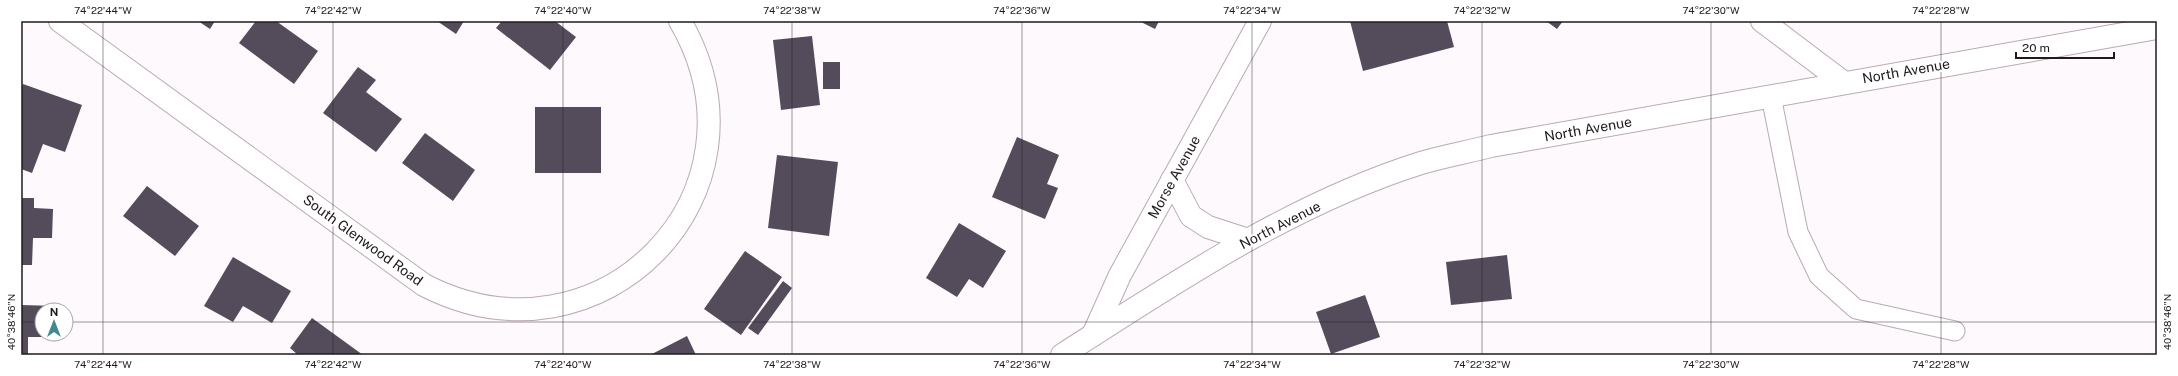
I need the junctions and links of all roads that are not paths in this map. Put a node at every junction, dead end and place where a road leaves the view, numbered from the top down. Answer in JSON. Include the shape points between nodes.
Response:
{"nodes":[{"id":1,"x":60,"y":21,"type":"edge"},
{"id":2,"x":680,"y":21,"type":"edge"},
{"id":3,"x":1260,"y":21,"type":"edge"},
{"id":4,"x":1762,"y":21,"type":"edge"},
{"id":5,"x":2152,"y":26,"type":"edge"},
{"id":6,"x":1843,"y":82,"type":"junction"},
{"id":7,"x":1771,"y":96,"type":"junction"},
{"id":8,"x":1172,"y":180,"type":"junction"},
{"id":9,"x":1248,"y":240,"type":"junction"},
{"id":10,"x":1955,"y":330,"type":"dead end"},
{"id":11,"x":1094,"y":335,"type":"junction"},
{"id":12,"x":1062,"y":355,"type":"edge"}],
"edges":[{"from":1,"to":2,"type":"street","name":"South Glenwood Road","via":[[424,286],[442,295],[472,304],[519,311],[559,307],[614,286],[646,263],[673,233],[693,199],[700,180],[708,141],[708,101],[700,63]]},
{"from":3,"to":8,"type":"street","name":"Morse Avenue"},
{"from":4,"to":6,"type":"street"},
{"from":5,"to":6,"type":"street","name":"North Avenue"},
{"from":6,"to":7,"type":"street","name":"North Avenue"},
{"from":7,"to":9,"type":"street","name":"North Avenue","via":[[1491,146],[1421,163],[1345,192]]},
{"from":7,"to":10,"type":"lane","via":[[1798,232],[1819,276],[1856,309]]},
{"from":8,"to":9,"type":"street","via":[[1191,216],[1208,227]]},
{"from":8,"to":11,"type":"street","name":"Morse Avenue","via":[[1120,275]]},
{"from":9,"to":11,"type":"street","name":"North Avenue"},
{"from":11,"to":12,"type":"street","name":"North Avenue"}]}
